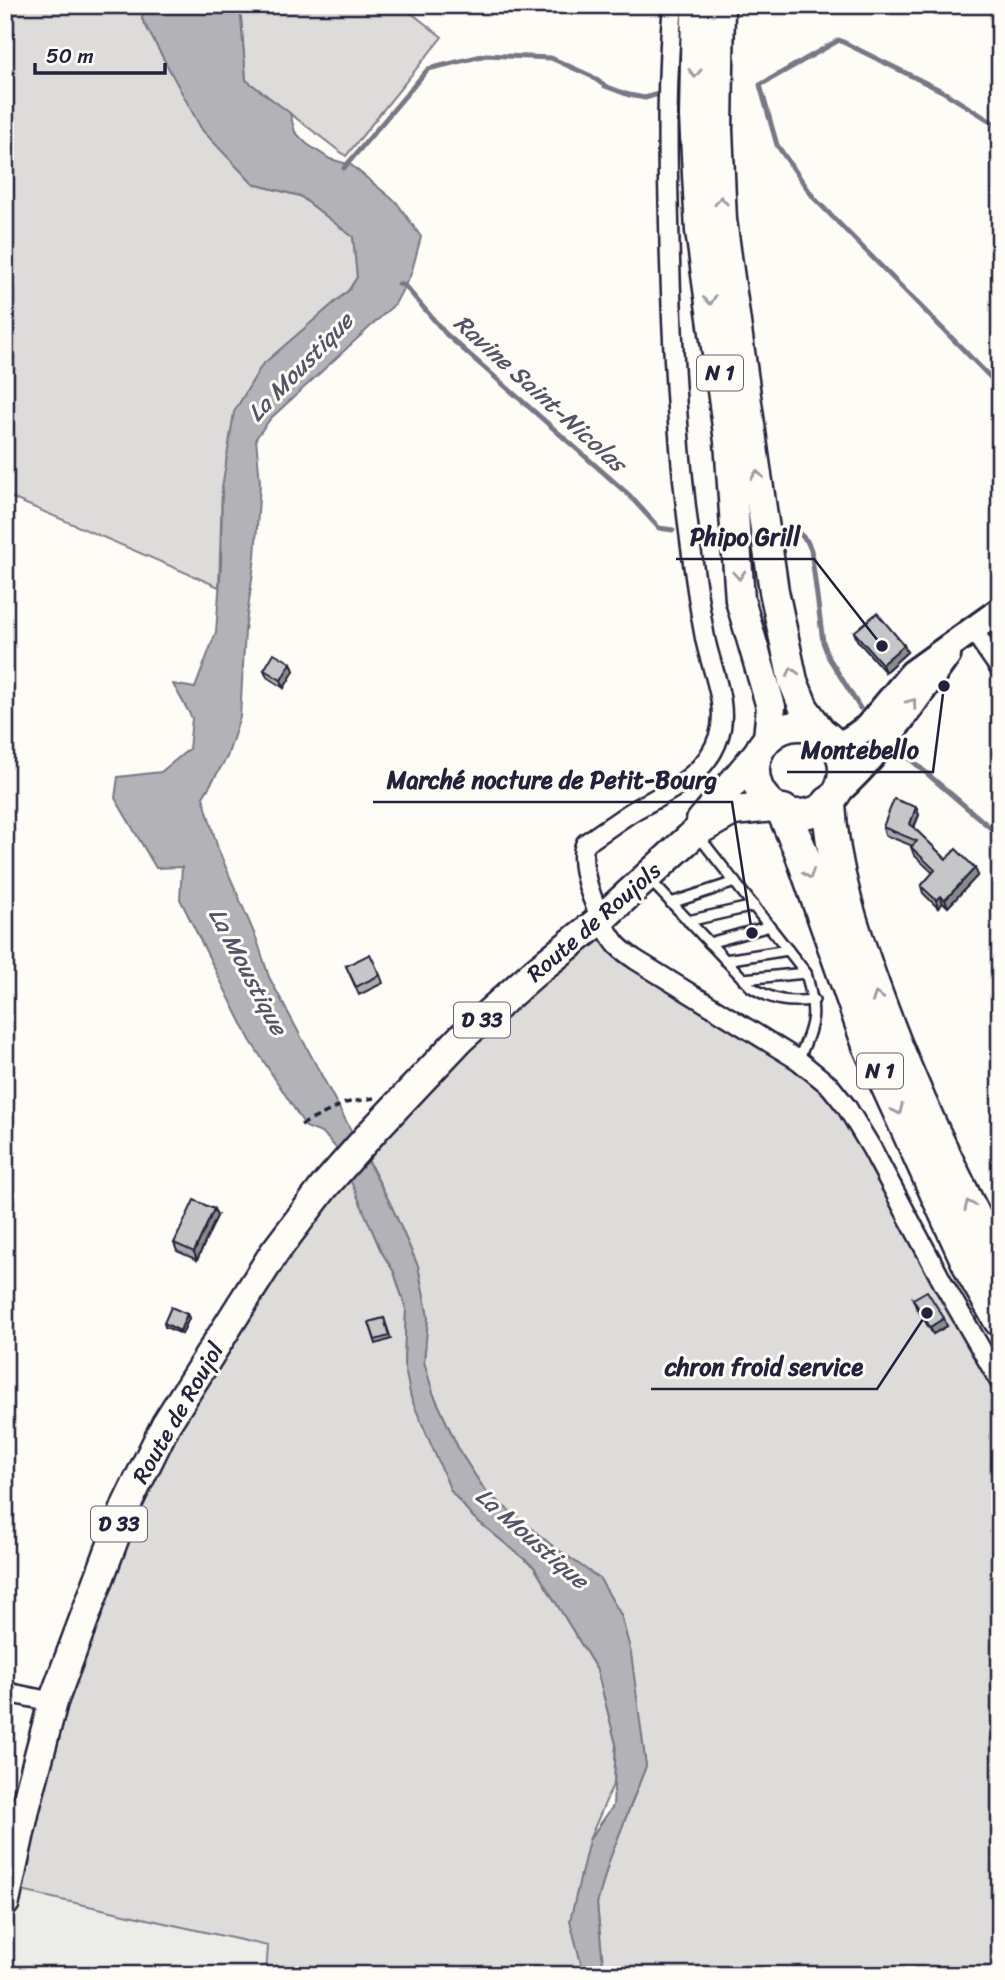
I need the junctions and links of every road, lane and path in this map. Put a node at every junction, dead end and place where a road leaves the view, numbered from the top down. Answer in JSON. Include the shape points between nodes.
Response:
{"nodes":[{"id":1,"x":673,"y":5,"type":"edge"},
{"id":2,"x":696,"y":5,"type":"edge"},
{"id":3,"x":720,"y":5,"type":"edge"},
{"id":4,"x":1000,"y":610,"type":"edge"},
{"id":5,"x":966,"y":635,"type":"junction"},
{"id":6,"x":1000,"y":669,"type":"edge"},
{"id":7,"x":827,"y":737,"type":"junction"},
{"id":8,"x":763,"y":746,"type":"junction"},
{"id":9,"x":833,"y":798,"type":"junction"},
{"id":10,"x":779,"y":809,"type":"junction"},
{"id":11,"x":692,"y":835,"type":"junction"},
{"id":12,"x":647,"y":878,"type":"junction"},
{"id":13,"x":735,"y":882,"type":"junction"},
{"id":14,"x":671,"y":903,"type":"junction"},
{"id":15,"x":754,"y":906,"type":"junction"},
{"id":16,"x":600,"y":920,"type":"junction"},
{"id":17,"x":688,"y":921,"type":"junction"},
{"id":18,"x":770,"y":926,"type":"junction"},
{"id":19,"x":709,"y":943,"type":"junction"},
{"id":20,"x":788,"y":950,"type":"junction"},
{"id":21,"x":725,"y":960,"type":"junction"},
{"id":22,"x":806,"y":973,"type":"junction"},
{"id":23,"x":743,"y":979,"type":"junction"},
{"id":24,"x":814,"y":1000,"type":"junction"},
{"id":25,"x":798,"y":1060,"type":"junction"},
{"id":26,"x":345,"y":1103,"type":"dead end"},
{"id":27,"x":301,"y":1125,"type":"dead end"},
{"id":28,"x":324,"y":1188,"type":"joint"},
{"id":29,"x":1000,"y":1266,"type":"edge"},
{"id":30,"x":1000,"y":1320,"type":"edge"},
{"id":31,"x":1000,"y":1382,"type":"edge"},
{"id":32,"x":5,"y":1692,"type":"edge"},
{"id":33,"x":52,"y":1702,"type":"junction"},
{"id":34,"x":11,"y":1844,"type":"edge"},
{"id":35,"x":5,"y":1902,"type":"edge"}],
"edges":[{"from":1,"to":16,"type":"street","via":[[667,162],[670,303],[686,506],[705,637],[723,720],[707,761],[690,778],[586,843],[583,862]]},
{"from":2,"to":8,"type":"main road","number":"N 1","one_way":true,"via":[[694,117],[700,231],[729,441],[740,600],[771,707]]},
{"from":7,"to":3,"type":"main road","number":"N 1","one_way":true,"via":[[803,708],[793,681],[774,591],[722,220]]},
{"from":4,"to":5,"type":"main road"},
{"from":5,"to":6,"type":"street"},
{"from":5,"to":7,"type":"main road","via":[[912,673],[867,727],[844,742]]},
{"from":9,"to":5,"type":"main road","one_way":true},
{"from":7,"to":8,"type":"main road","via":[[811,728],[788,727]]},
{"from":7,"to":9,"type":"main road","number":"N 1","via":[[843,766]]},
{"from":8,"to":10,"type":"main road","number":"N 1","via":[[755,764],[756,783],[761,794]]},
{"from":8,"to":11,"type":"main road","name":"Route de Roujols","number":"D 33"},
{"from":9,"to":10,"type":"main road","via":[[802,814]]},
{"from":29,"to":9,"type":"highway","number":"N 1","one_way":true,"via":[[922,1109],[878,1001],[841,891],[833,848]]},
{"from":10,"to":11,"type":"main road","name":"Route de Roujols","number":"D 33","via":[[733,811]]},
{"from":10,"to":30,"type":"highway","number":"N 1","one_way":true,"via":[[800,849],[869,1045],[972,1273]]},
{"from":11,"to":12,"type":"main road","name":"Route de Roujols","number":"D 33"},
{"from":11,"to":13,"type":"lane"},
{"from":12,"to":14,"type":"lane"},
{"from":12,"to":16,"type":"main road","name":"Route de Roujols","number":"D 33"},
{"from":13,"to":14,"type":"lane"},
{"from":13,"to":15,"type":"lane"},
{"from":14,"to":17,"type":"lane"},
{"from":15,"to":17,"type":"lane"},
{"from":15,"to":18,"type":"lane"},
{"from":16,"to":25,"type":"street","via":[[618,946],[636,960]]},
{"from":16,"to":28,"type":"main road","name":"Route de Roujols","number":"D 33","via":[[461,1038]]},
{"from":17,"to":19,"type":"lane"},
{"from":18,"to":19,"type":"lane"},
{"from":18,"to":20,"type":"lane"},
{"from":19,"to":21,"type":"lane"},
{"from":20,"to":21,"type":"lane"},
{"from":20,"to":22,"type":"lane"},
{"from":21,"to":23,"type":"lane"},
{"from":22,"to":23,"type":"lane"},
{"from":22,"to":24,"type":"lane"},
{"from":23,"to":24,"type":"lane","via":[[765,995],[789,1002]]},
{"from":24,"to":25,"type":"lane","via":[[812,1031]]},
{"from":25,"to":31,"type":"street","via":[[846,1106]]},
{"from":26,"to":27,"type":"path"},
{"from":28,"to":33,"type":"main road","name":"Route de Roujol","number":"D 33","via":[[274,1253],[166,1424],[127,1504]]},
{"from":32,"to":33,"type":"street"},
{"from":33,"to":34,"type":"main road","name":"Route de Roujol","number":"D 33"},
{"from":34,"to":35,"type":"main road","name":"Route de Roujol","number":"D 33"}]}
